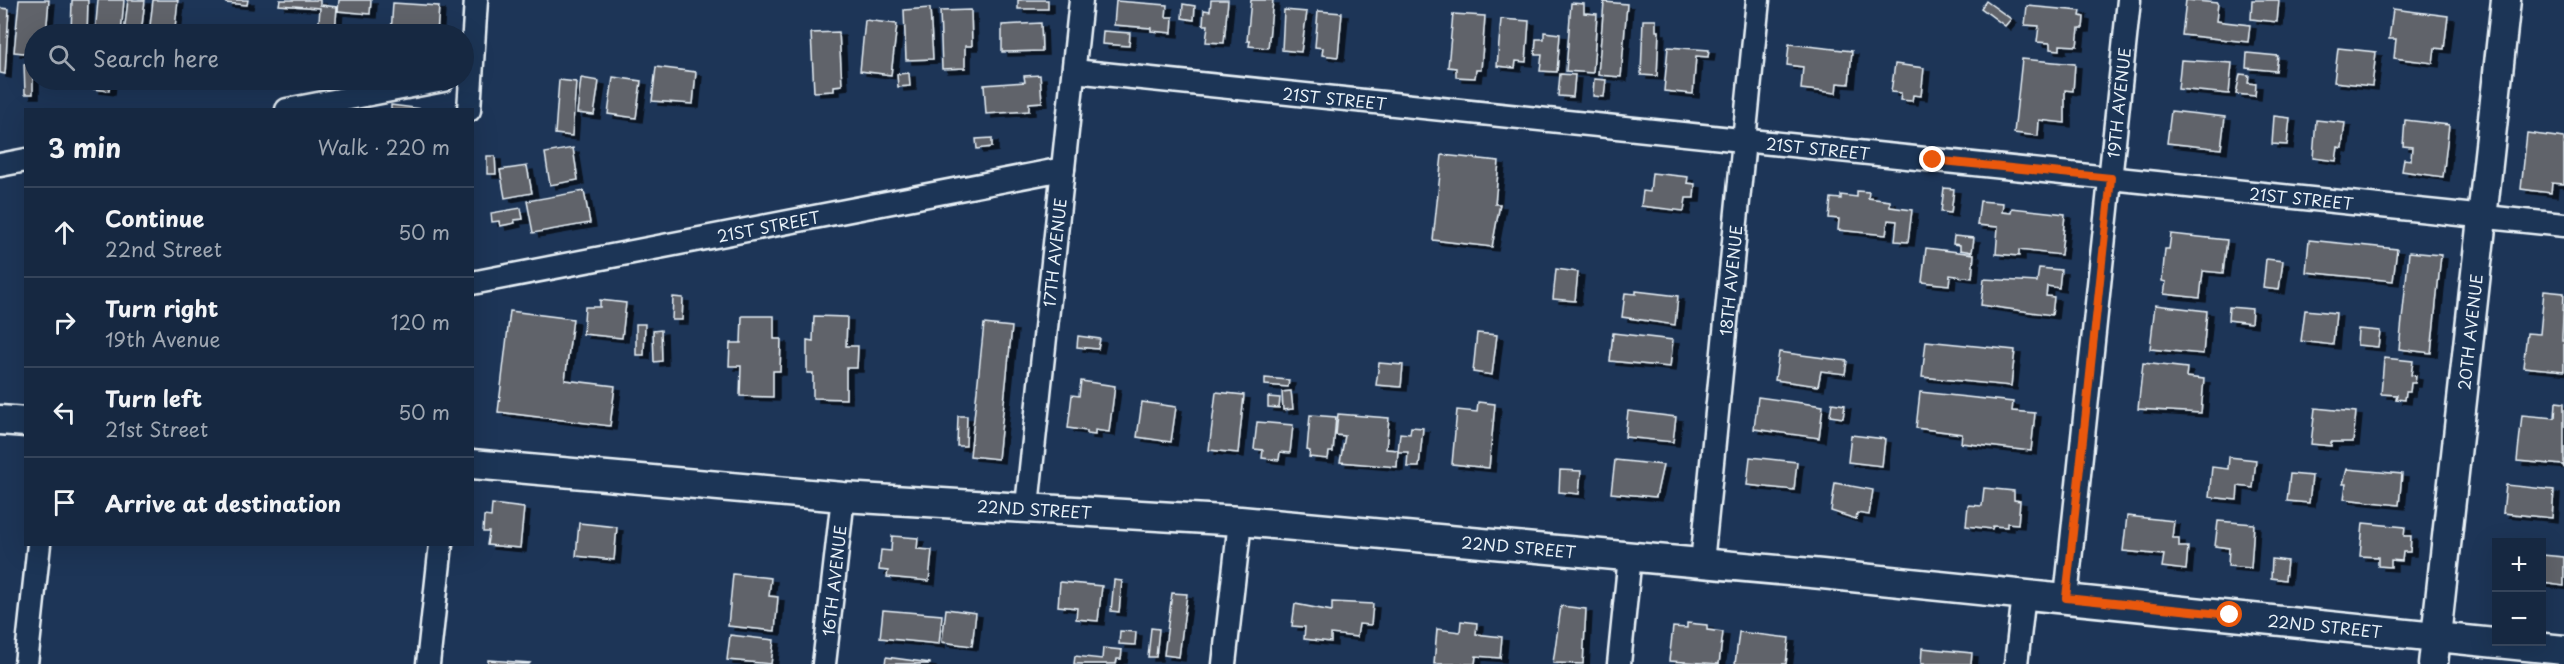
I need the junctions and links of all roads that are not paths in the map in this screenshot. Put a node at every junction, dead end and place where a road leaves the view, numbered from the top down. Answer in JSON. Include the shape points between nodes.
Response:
{"nodes":[{"id":1,"x":476,"y":0,"type":"edge"},
{"id":2,"x":1081,"y":0,"type":"edge"},
{"id":3,"x":1758,"y":0,"type":"edge"},
{"id":4,"x":2130,"y":0,"type":"edge"},
{"id":5,"x":2506,"y":0,"type":"edge"},
{"id":6,"x":473,"y":24,"type":"edge"},
{"id":7,"x":1074,"y":71,"type":"junction"},
{"id":8,"x":391,"y":90,"type":"edge"},
{"id":9,"x":468,"y":90,"type":"edge"},
{"id":10,"x":297,"y":108,"type":"edge"},
{"id":11,"x":469,"y":108,"type":"edge"},
{"id":12,"x":1745,"y":140,"type":"junction"},
{"id":13,"x":24,"y":160,"type":"edge"},
{"id":14,"x":0,"y":165,"type":"edge"},
{"id":15,"x":1063,"y":169,"type":"junction"},
{"id":16,"x":2111,"y":178,"type":"junction"},
{"id":17,"x":2484,"y":216,"type":"junction"},
{"id":18,"x":2564,"y":225,"type":"edge"},
{"id":19,"x":474,"y":283,"type":"edge"},
{"id":20,"x":0,"y":420,"type":"edge"},
{"id":21,"x":24,"y":422,"type":"edge"},
{"id":22,"x":474,"y":464,"type":"edge"},
{"id":23,"x":843,"y":497,"type":"junction"},
{"id":24,"x":1027,"y":506,"type":"junction"},
{"id":25,"x":1240,"y":521,"type":"junction"},
{"id":26,"x":39,"y":546,"type":"edge"},
{"id":27,"x":441,"y":546,"type":"edge"},
{"id":28,"x":1630,"y":556,"type":"junction"},
{"id":29,"x":1701,"y":563,"type":"junction"},
{"id":30,"x":2024,"y":594,"type":"junction"},
{"id":31,"x":2066,"y":598,"type":"junction"},
{"id":32,"x":2564,"y":650,"type":"edge"},
{"id":33,"x":2435,"y":651,"type":"edge"},
{"id":34,"x":26,"y":664,"type":"edge"},
{"id":35,"x":428,"y":664,"type":"edge"},
{"id":36,"x":824,"y":664,"type":"edge"},
{"id":37,"x":1224,"y":664,"type":"edge"},
{"id":38,"x":1619,"y":664,"type":"edge"},
{"id":39,"x":2016,"y":664,"type":"edge"}],
"edges":[{"from":1,"to":6,"type":"street"},
{"from":2,"to":7,"type":"street","name":"17TH AVENUE"},
{"from":3,"to":12,"type":"street","name":"18TH AVENUE"},
{"from":4,"to":16,"type":"street","name":"19TH AVENUE"},
{"from":5,"to":17,"type":"street","name":"20TH AVENUE"},
{"from":7,"to":12,"type":"street","name":"21ST STREET"},
{"from":7,"to":15,"type":"street","name":"17TH AVENUE"},
{"from":8,"to":10,"type":"street"},
{"from":9,"to":11,"type":"street"},
{"from":12,"to":16,"type":"street","name":"21ST STREET"},
{"from":12,"to":29,"type":"street","name":"18TH AVENUE"},
{"from":13,"to":14,"type":"street"},
{"from":15,"to":19,"type":"street","name":"21ST STREET"},
{"from":15,"to":24,"type":"street","name":"17TH AVENUE"},
{"from":16,"to":17,"type":"street","name":"21ST STREET"},
{"from":16,"to":31,"type":"street","name":"19TH AVENUE"},
{"from":17,"to":18,"type":"street","name":"21ST STREET"},
{"from":17,"to":33,"type":"street","name":"20TH AVENUE"},
{"from":20,"to":21,"type":"street"},
{"from":22,"to":23,"type":"street","name":"22ND STREET"},
{"from":23,"to":24,"type":"street","name":"22ND STREET"},
{"from":23,"to":36,"type":"street","name":"16TH AVENUE"},
{"from":24,"to":25,"type":"street","name":"22ND STREET"},
{"from":25,"to":28,"type":"street","name":"22ND STREET"},
{"from":25,"to":37,"type":"street"},
{"from":26,"to":34,"type":"street"},
{"from":27,"to":35,"type":"street"},
{"from":28,"to":29,"type":"street","name":"22ND STREET"},
{"from":28,"to":38,"type":"street"},
{"from":29,"to":30,"type":"street","name":"22ND STREET"},
{"from":30,"to":31,"type":"street","name":"22ND STREET"},
{"from":30,"to":39,"type":"street"},
{"from":31,"to":33,"type":"street","name":"22ND STREET"},
{"from":32,"to":33,"type":"street","name":"22ND STREET"}]}
